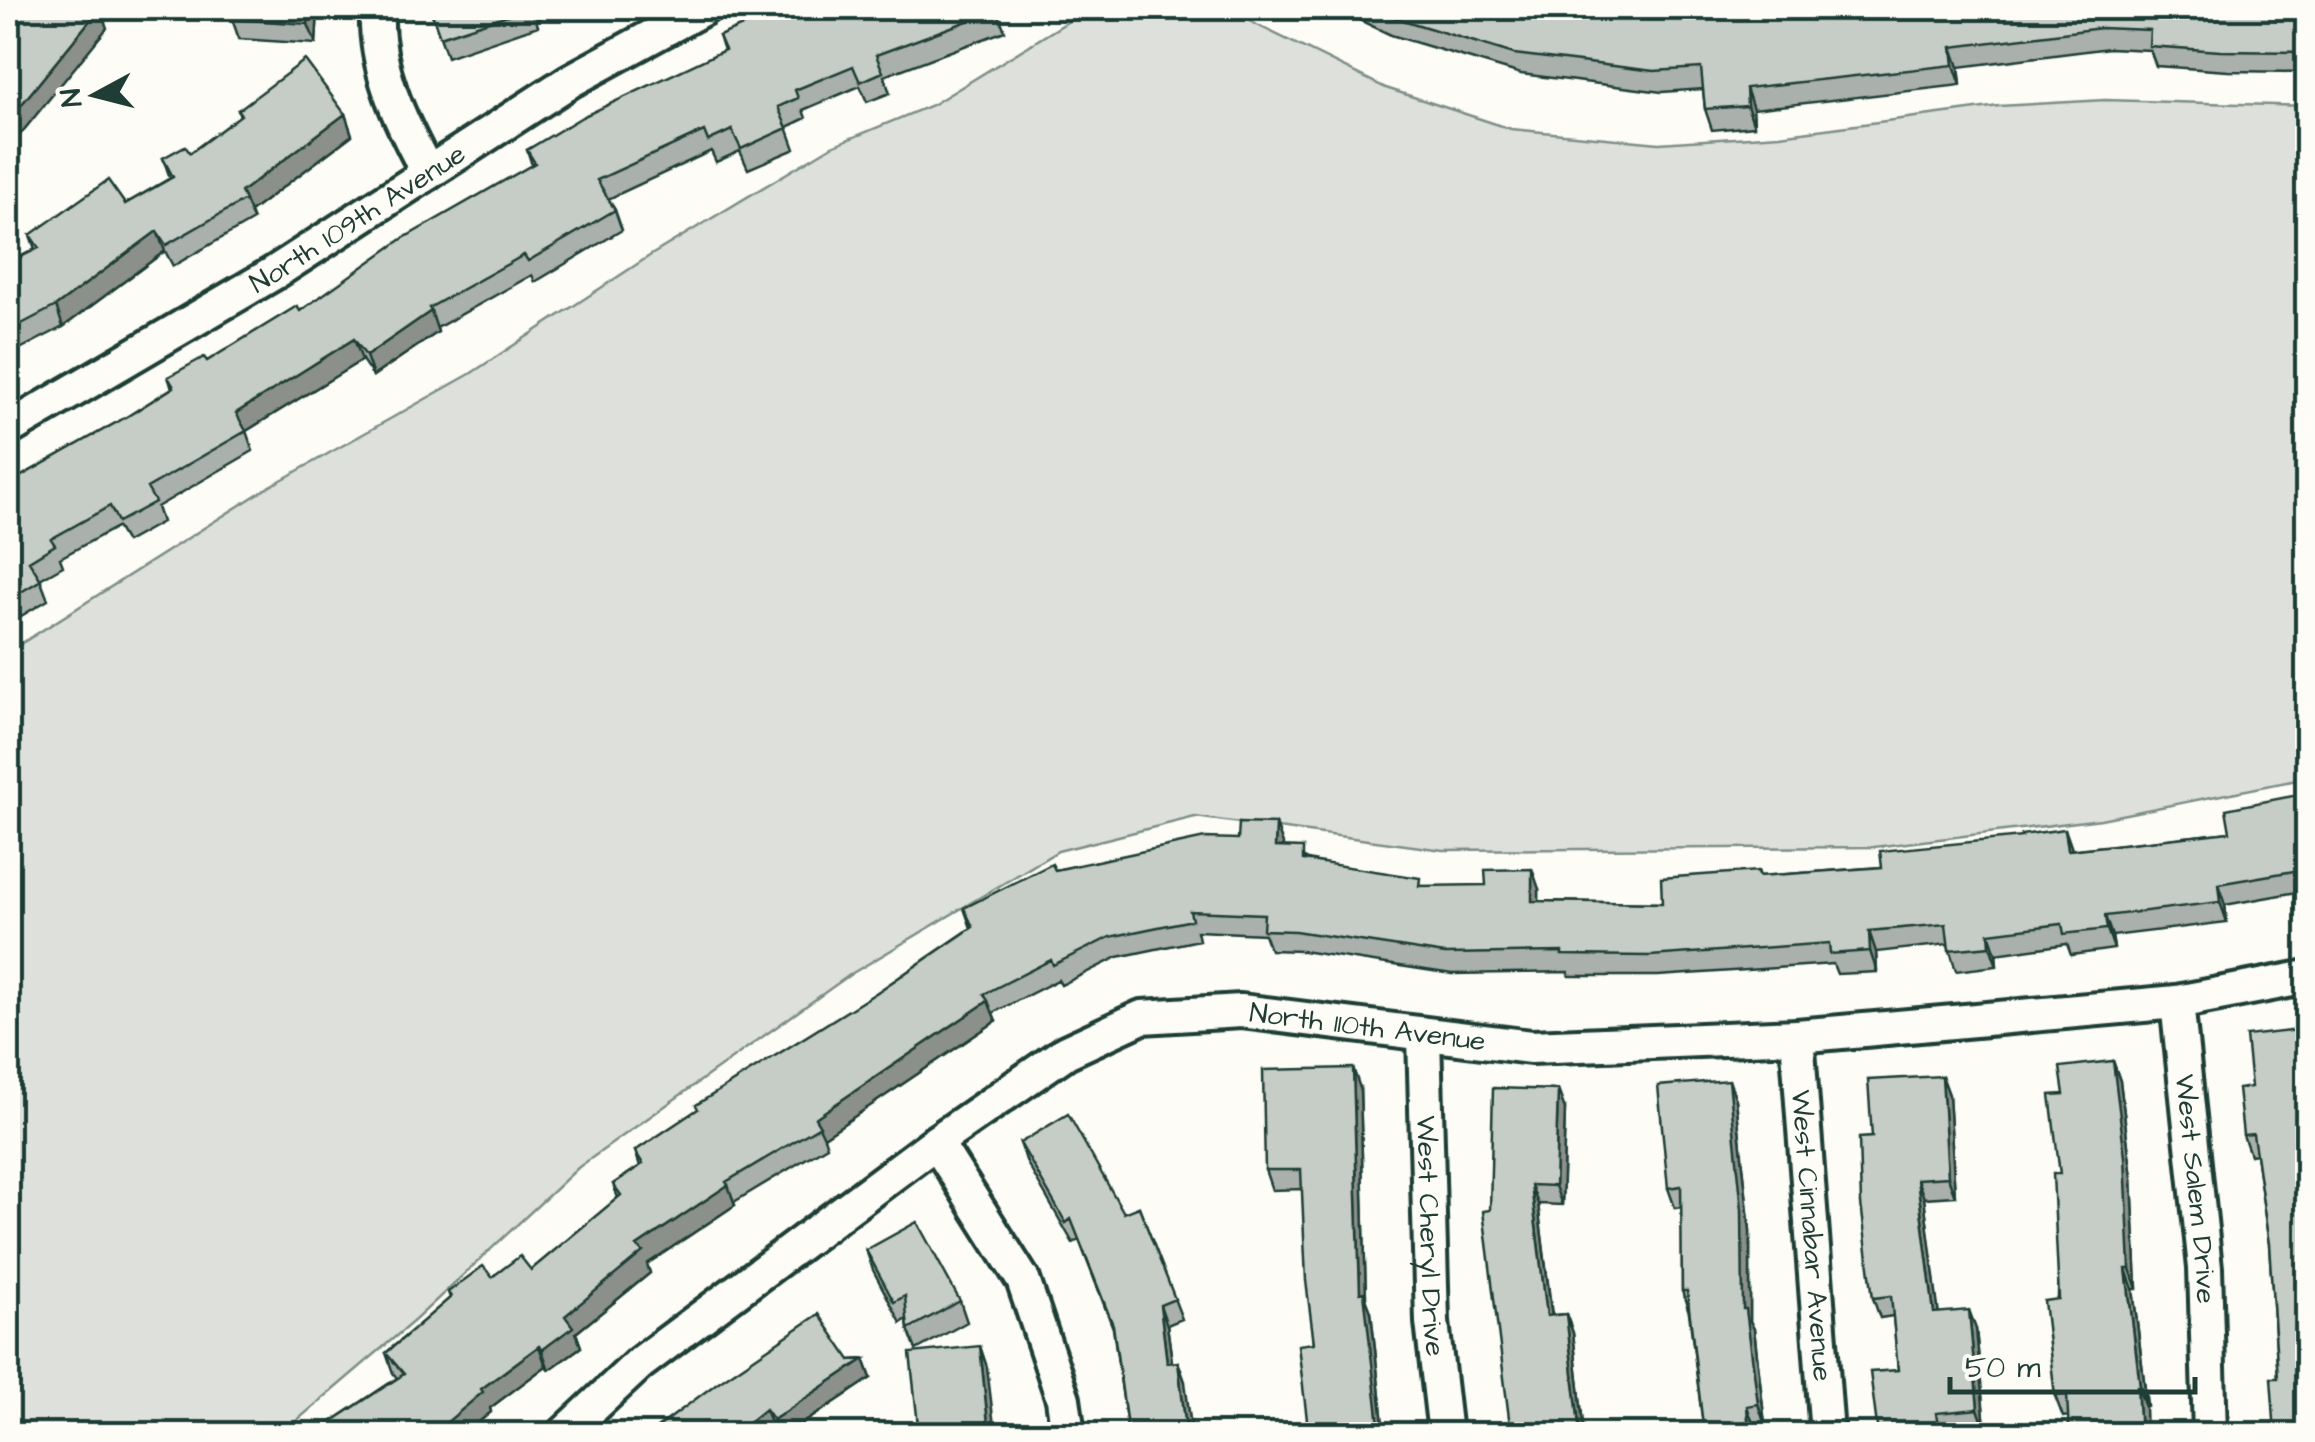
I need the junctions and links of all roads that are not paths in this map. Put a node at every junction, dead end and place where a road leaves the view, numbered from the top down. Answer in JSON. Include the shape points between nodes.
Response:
{"nodes":[{"id":1,"x":377,"y":8,"type":"edge"},
{"id":2,"x":704,"y":8,"type":"edge"},
{"id":3,"x":428,"y":173,"type":"junction"},
{"id":4,"x":8,"y":429,"type":"edge"},
{"id":5,"x":2308,"y":977,"type":"edge"},
{"id":6,"x":2177,"y":1002,"type":"junction"},
{"id":7,"x":1424,"y":1036,"type":"junction"},
{"id":8,"x":1797,"y":1036,"type":"junction"},
{"id":9,"x":936,"y":1142,"type":"junction"},
{"id":10,"x":564,"y":1434,"type":"edge"},
{"id":11,"x":1068,"y":1434,"type":"edge"},
{"id":12,"x":1445,"y":1434,"type":"edge"},
{"id":13,"x":1827,"y":1434,"type":"edge"},
{"id":14,"x":2210,"y":1434,"type":"edge"}],
"edges":[{"from":1,"to":3,"type":"street","via":[[387,89]]},
{"from":2,"to":3,"type":"street","name":"North 109th Avenue","via":[[570,81]]},
{"from":3,"to":4,"type":"street","name":"North 109th Avenue","via":[[274,274]]},
{"from":5,"to":6,"type":"street","name":"North 110th Avenue"},
{"from":6,"to":8,"type":"street","name":"North 110th Avenue"},
{"from":6,"to":14,"type":"street","name":"West Salem Drive","via":[[2204,1268]]},
{"from":7,"to":8,"type":"street","name":"North 110th Avenue","via":[[1530,1046]]},
{"from":7,"to":9,"type":"street","name":"North 110th Avenue","via":[[1241,1011],[1142,1017],[1066,1052]]},
{"from":7,"to":12,"type":"street","name":"West Cheryl Drive","via":[[1432,1322]]},
{"from":8,"to":13,"type":"street","name":"West Cinnabar Avenue"},
{"from":9,"to":10,"type":"street","name":"North 110th Avenue","via":[[639,1364]]},
{"from":9,"to":11,"type":"street","via":[[1023,1280],[1064,1399]]}]}
